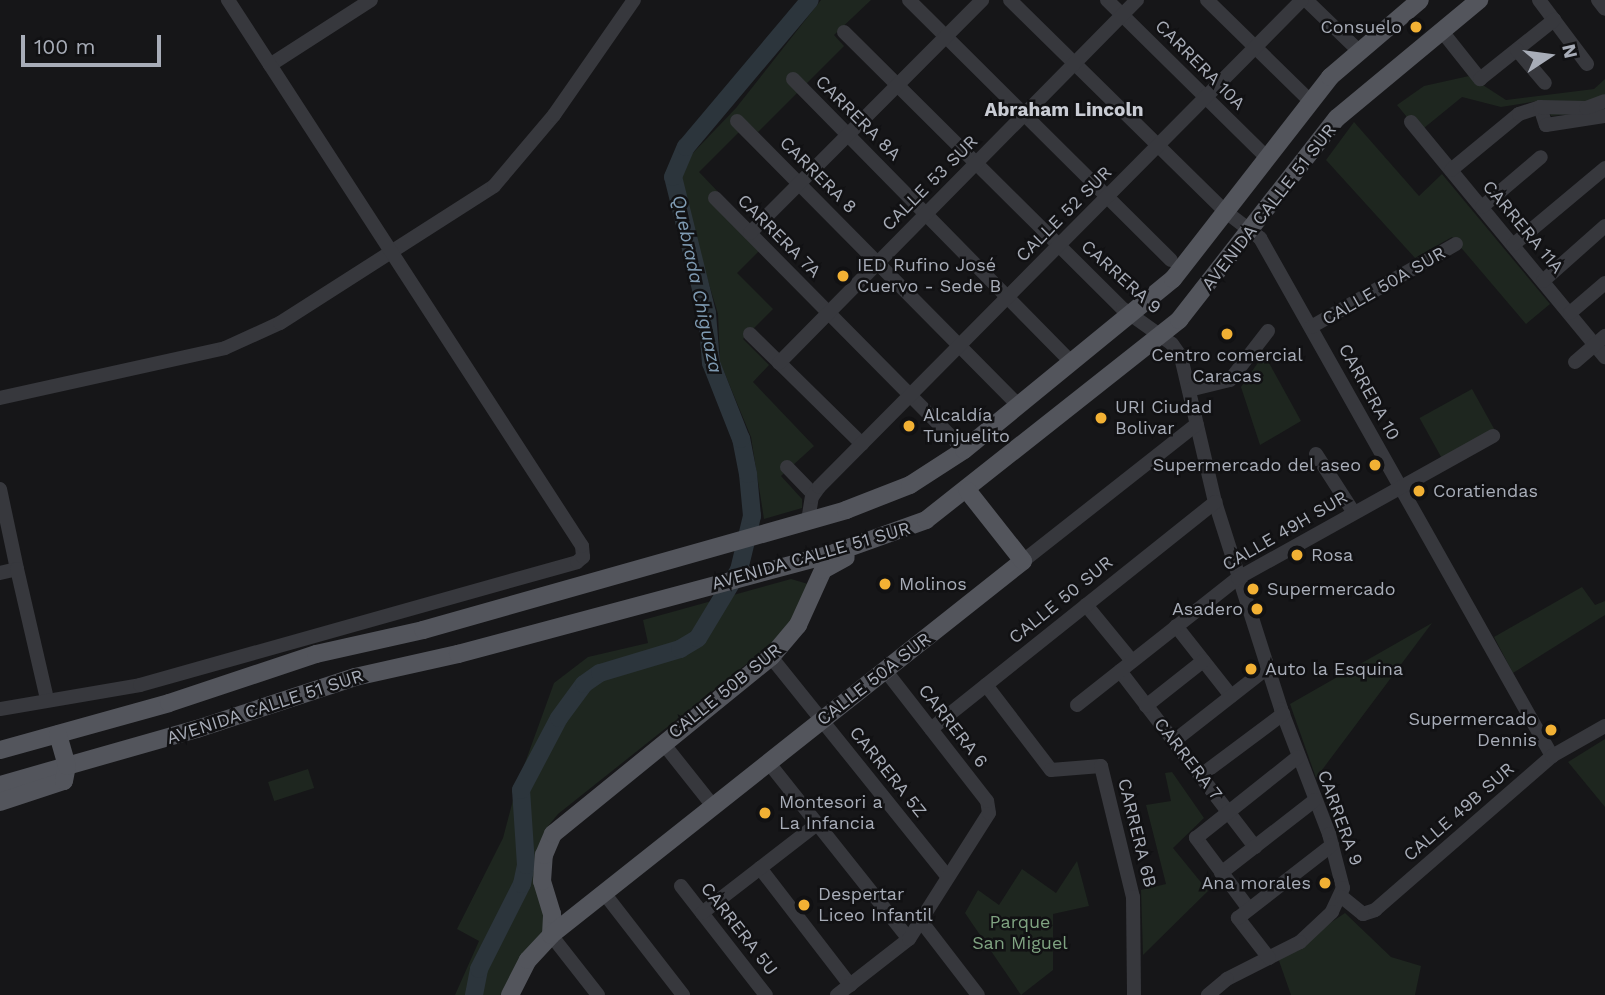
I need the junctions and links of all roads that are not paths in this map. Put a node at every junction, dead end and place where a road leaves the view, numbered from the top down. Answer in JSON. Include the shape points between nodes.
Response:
{"nodes":[{"id":1,"x":228,"y":0,"type":"edge"},
{"id":2,"x":371,"y":0,"type":"edge"},
{"id":3,"x":634,"y":0,"type":"edge"},
{"id":4,"x":909,"y":0,"type":"edge"},
{"id":5,"x":982,"y":0,"type":"edge"},
{"id":6,"x":1010,"y":0,"type":"edge"},
{"id":7,"x":1107,"y":0,"type":"edge"},
{"id":8,"x":1136,"y":0,"type":"edge"},
{"id":9,"x":1207,"y":0,"type":"edge"},
{"id":10,"x":1304,"y":0,"type":"edge"},
{"id":11,"x":1420,"y":0,"type":"edge"},
{"id":12,"x":1479,"y":0,"type":"edge"},
{"id":13,"x":1539,"y":0,"type":"edge"},
{"id":14,"x":1598,"y":0,"type":"edge"},
{"id":15,"x":1605,"y":9,"type":"edge"},
{"id":16,"x":1122,"y":15,"type":"junction"},
{"id":17,"x":1554,"y":20,"type":"junction"},
{"id":18,"x":1441,"y":30,"type":"junction"},
{"id":19,"x":845,"y":32,"type":"dead end"},
{"id":20,"x":946,"y":36,"type":"junction"},
{"id":21,"x":1255,"y":47,"type":"junction"},
{"id":22,"x":1358,"y":50,"type":"junction"},
{"id":23,"x":1517,"y":50,"type":"junction"},
{"id":24,"x":1074,"y":63,"type":"junction"},
{"id":25,"x":1587,"y":64,"type":"dead end"},
{"id":26,"x":270,"y":65,"type":"junction"},
{"id":27,"x":793,"y":79,"type":"dead end"},
{"id":28,"x":1545,"y":83,"type":"dead end"},
{"id":29,"x":898,"y":85,"type":"junction"},
{"id":30,"x":1206,"y":98,"type":"junction"},
{"id":31,"x":1310,"y":100,"type":"junction"},
{"id":32,"x":1605,"y":102,"type":"edge"},
{"id":33,"x":1541,"y":107,"type":"junction"},
{"id":34,"x":1024,"y":114,"type":"junction"},
{"id":35,"x":1605,"y":116,"type":"edge"},
{"id":36,"x":737,"y":121,"type":"dead end"},
{"id":37,"x":1411,"y":122,"type":"dead end"},
{"id":38,"x":848,"y":135,"type":"junction"},
{"id":39,"x":1159,"y":146,"type":"junction"},
{"id":40,"x":1266,"y":157,"type":"junction"},
{"id":41,"x":1541,"y":158,"type":"dead end"},
{"id":42,"x":976,"y":164,"type":"junction"},
{"id":43,"x":1605,"y":168,"type":"edge"},
{"id":44,"x":1451,"y":170,"type":"junction"},
{"id":45,"x":800,"y":183,"type":"junction"},
{"id":46,"x":1108,"y":197,"type":"junction"},
{"id":47,"x":715,"y":198,"type":"dead end"},
{"id":48,"x":1482,"y":207,"type":"junction"},
{"id":49,"x":1226,"y":212,"type":"junction"},
{"id":50,"x":926,"y":214,"type":"junction"},
{"id":51,"x":1605,"y":226,"type":"edge"},
{"id":52,"x":1250,"y":229,"type":"junction"},
{"id":53,"x":750,"y":233,"type":"junction"},
{"id":54,"x":1456,"y":244,"type":"dead end"},
{"id":55,"x":1513,"y":245,"type":"junction"},
{"id":56,"x":1059,"y":246,"type":"junction"},
{"id":57,"x":390,"y":252,"type":"junction"},
{"id":58,"x":1171,"y":260,"type":"dead end"},
{"id":59,"x":878,"y":263,"type":"junction"},
{"id":60,"x":1543,"y":281,"type":"junction"},
{"id":61,"x":1605,"y":283,"type":"edge"},
{"id":62,"x":1008,"y":298,"type":"junction"},
{"id":63,"x":828,"y":313,"type":"junction"},
{"id":64,"x":1570,"y":313,"type":"junction"},
{"id":65,"x":1130,"y":315,"type":"junction"},
{"id":66,"x":1311,"y":327,"type":"junction"},
{"id":67,"x":1268,"y":331,"type":"dead end"},
{"id":68,"x":750,"y":334,"type":"dead end"},
{"id":69,"x":1160,"y":336,"type":"junction"},
{"id":70,"x":1600,"y":340,"type":"edge"},
{"id":71,"x":960,"y":347,"type":"junction"},
{"id":72,"x":1605,"y":357,"type":"edge"},
{"id":73,"x":1575,"y":362,"type":"dead end"},
{"id":74,"x":779,"y":363,"type":"junction"},
{"id":75,"x":1072,"y":363,"type":"junction"},
{"id":76,"x":1189,"y":390,"type":"junction"},
{"id":77,"x":910,"y":396,"type":"junction"},
{"id":78,"x":0,"y":398,"type":"edge"},
{"id":79,"x":1019,"y":406,"type":"junction"},
{"id":80,"x":1197,"y":424,"type":"junction"},
{"id":81,"x":1493,"y":436,"type":"dead end"},
{"id":82,"x":862,"y":444,"type":"junction"},
{"id":83,"x":964,"y":450,"type":"junction"},
{"id":84,"x":1316,"y":454,"type":"dead end"},
{"id":85,"x":787,"y":467,"type":"dead end"},
{"id":86,"x":1401,"y":488,"type":"junction"},
{"id":87,"x":0,"y":489,"type":"edge"},
{"id":88,"x":967,"y":490,"type":"junction"},
{"id":89,"x":813,"y":494,"type":"junction"},
{"id":90,"x":1214,"y":502,"type":"junction"},
{"id":91,"x":1354,"y":513,"type":"junction"},
{"id":92,"x":808,"y":521,"type":"junction"},
{"id":93,"x":902,"y":531,"type":"junction"},
{"id":94,"x":1023,"y":561,"type":"junction"},
{"id":95,"x":17,"y":569,"type":"junction"},
{"id":96,"x":0,"y":573,"type":"edge"},
{"id":97,"x":1238,"y":578,"type":"junction"},
{"id":98,"x":1086,"y":605,"type":"junction"},
{"id":99,"x":1176,"y":626,"type":"junction"},
{"id":100,"x":771,"y":657,"type":"junction"},
{"id":101,"x":1203,"y":661,"type":"junction"},
{"id":102,"x":1132,"y":662,"type":"junction"},
{"id":103,"x":1267,"y":668,"type":"junction"},
{"id":104,"x":885,"y":670,"type":"junction"},
{"id":105,"x":1120,"y":671,"type":"junction"},
{"id":106,"x":986,"y":685,"type":"junction"},
{"id":107,"x":1231,"y":696,"type":"junction"},
{"id":108,"x":47,"y":698,"type":"junction"},
{"id":109,"x":1076,"y":705,"type":"dead end"},
{"id":110,"x":1146,"y":706,"type":"junction"},
{"id":111,"x":0,"y":709,"type":"edge"},
{"id":112,"x":1283,"y":714,"type":"junction"},
{"id":113,"x":822,"y":720,"type":"junction"},
{"id":114,"x":1605,"y":726,"type":"edge"},
{"id":115,"x":931,"y":729,"type":"junction"},
{"id":116,"x":58,"y":734,"type":"junction"},
{"id":117,"x":1174,"y":741,"type":"junction"},
{"id":118,"x":663,"y":743,"type":"junction"},
{"id":119,"x":0,"y":750,"type":"edge"},
{"id":120,"x":1552,"y":756,"type":"junction"},
{"id":121,"x":1298,"y":757,"type":"junction"},
{"id":122,"x":768,"y":762,"type":"junction"},
{"id":123,"x":66,"y":766,"type":"junction"},
{"id":124,"x":1200,"y":775,"type":"junction"},
{"id":125,"x":0,"y":785,"type":"edge"},
{"id":126,"x":1315,"y":800,"type":"junction"},
{"id":127,"x":0,"y":802,"type":"edge"},
{"id":128,"x":713,"y":806,"type":"junction"},
{"id":129,"x":1229,"y":812,"type":"junction"},
{"id":130,"x":817,"y":824,"type":"junction"},
{"id":131,"x":1332,"y":845,"type":"junction"},
{"id":132,"x":1255,"y":847,"type":"junction"},
{"id":133,"x":760,"y":868,"type":"junction"},
{"id":134,"x":1222,"y":873,"type":"junction"},
{"id":135,"x":948,"y":877,"type":"junction"},
{"id":136,"x":681,"y":886,"type":"dead end"},
{"id":137,"x":604,"y":892,"type":"junction"},
{"id":138,"x":1342,"y":897,"type":"junction"},
{"id":139,"x":1243,"y":913,"type":"junction"},
{"id":140,"x":702,"y":914,"type":"junction"},
{"id":141,"x":921,"y":921,"type":"junction"},
{"id":142,"x":551,"y":934,"type":"junction"},
{"id":143,"x":909,"y":939,"type":"junction"},
{"id":144,"x":1269,"y":958,"type":"junction"},
{"id":145,"x":850,"y":985,"type":"junction"},
{"id":146,"x":511,"y":995,"type":"edge"},
{"id":147,"x":598,"y":995,"type":"edge"},
{"id":148,"x":683,"y":995,"type":"edge"},
{"id":149,"x":766,"y":995,"type":"edge"},
{"id":150,"x":837,"y":995,"type":"edge"},
{"id":151,"x":978,"y":995,"type":"edge"},
{"id":152,"x":1134,"y":995,"type":"edge"},
{"id":153,"x":1208,"y":995,"type":"edge"}],
"edges":[{"from":1,"to":26,"type":"street"},
{"from":2,"to":26,"type":"street"},
{"from":3,"to":57,"type":"street","via":[[554,115],[494,186]]},
{"from":4,"to":20,"type":"street"},
{"from":5,"to":20,"type":"street"},
{"from":6,"to":24,"type":"street","name":"CARRERA 10"},
{"from":7,"to":16,"type":"street","name":"CARRERA 10A"},
{"from":8,"to":16,"type":"street","name":"CALLE 53 SUR"},
{"from":9,"to":21,"type":"street"},
{"from":10,"to":21,"type":"street","name":"CALLE 52 SUR"},
{"from":10,"to":22,"type":"street"},
{"from":11,"to":22,"type":"main road","name":"AVENIDA CALLE 51 SUR"},
{"from":12,"to":18,"type":"main road","name":"AVENIDA CALLE 51 SUR"},
{"from":13,"to":17,"type":"street"},
{"from":14,"to":15,"type":"street"},
{"from":16,"to":24,"type":"street","name":"CALLE 53 SUR"},
{"from":16,"to":30,"type":"street","name":"CARRERA 10A"},
{"from":17,"to":23,"type":"street"},
{"from":17,"to":25,"type":"street"},
{"from":18,"to":23,"type":"street","via":[[1480,79]]},
{"from":18,"to":52,"type":"main road","name":"AVENIDA CALLE 51 SUR","via":[[1337,118]]},
{"from":19,"to":29,"type":"street","name":"CARRERA 9"},
{"from":20,"to":29,"type":"street"},
{"from":20,"to":34,"type":"street"},
{"from":21,"to":30,"type":"street","name":"CALLE 52 SUR"},
{"from":21,"to":31,"type":"street"},
{"from":22,"to":31,"type":"main road","name":"AVENIDA CALLE 51 SUR"},
{"from":23,"to":28,"type":"street"},
{"from":24,"to":34,"type":"street","name":"CALLE 53 SUR"},
{"from":24,"to":39,"type":"street","name":"CARRERA 10"},
{"from":26,"to":57,"type":"street"},
{"from":27,"to":38,"type":"street","name":"CARRERA 8A"},
{"from":29,"to":38,"type":"street"},
{"from":29,"to":42,"type":"street","name":"CARRERA 9"},
{"from":30,"to":39,"type":"street","name":"CALLE 52 SUR"},
{"from":30,"to":40,"type":"street","name":"CARRERA 10A"},
{"from":31,"to":40,"type":"main road","name":"AVENIDA CALLE 51 SUR"},
{"from":32,"to":33,"type":"street","via":[[1586,107]]},
{"from":33,"to":35,"type":"street","via":[[1546,125]]},
{"from":33,"to":44,"type":"street","via":[[1513,118]]},
{"from":34,"to":42,"type":"street","name":"CALLE 53 SUR"},
{"from":34,"to":46,"type":"street"},
{"from":36,"to":45,"type":"street","name":"CARRERA 8"},
{"from":37,"to":44,"type":"street","name":"CARRERA 11A"},
{"from":38,"to":45,"type":"street"},
{"from":38,"to":50,"type":"street","name":"CARRERA 8A"},
{"from":39,"to":46,"type":"street","name":"CALLE 52 SUR"},
{"from":39,"to":49,"type":"street","name":"CARRERA 10"},
{"from":40,"to":49,"type":"main road","name":"AVENIDA CALLE 51 SUR"},
{"from":41,"to":48,"type":"street"},
{"from":42,"to":50,"type":"street","name":"CALLE 53 SUR"},
{"from":42,"to":56,"type":"street","name":"CARRERA 9"},
{"from":43,"to":55,"type":"street"},
{"from":44,"to":48,"type":"street","name":"CARRERA 11A"},
{"from":45,"to":53,"type":"street"},
{"from":45,"to":59,"type":"street","name":"CARRERA 8"},
{"from":46,"to":56,"type":"street","name":"CALLE 52 SUR"},
{"from":46,"to":58,"type":"street"},
{"from":47,"to":53,"type":"street","name":"CARRERA 7A"},
{"from":48,"to":55,"type":"street","name":"CARRERA 11A"},
{"from":49,"to":52,"type":"street","name":"CARRERA 10"},
{"from":49,"to":65,"type":"main road","name":"AVENIDA CALLE 51 SUR","via":[[1173,279]]},
{"from":50,"to":59,"type":"street","name":"CALLE 53 SUR"},
{"from":50,"to":62,"type":"street","name":"CARRERA 8A"},
{"from":51,"to":60,"type":"street"},
{"from":52,"to":66,"type":"street","name":"CARRERA 10"},
{"from":52,"to":69,"type":"main road","name":"AVENIDA CALLE 51 SUR","via":[[1189,310]]},
{"from":53,"to":63,"type":"street","name":"CARRERA 7A"},
{"from":54,"to":66,"type":"street","name":"CALLE 50A SUR"},
{"from":55,"to":60,"type":"street","name":"CARRERA 11A"},
{"from":56,"to":62,"type":"street","name":"CALLE 52 SUR"},
{"from":56,"to":65,"type":"street","name":"CARRERA 9"},
{"from":57,"to":78,"type":"street","via":[[280,323],[225,348]]},
{"from":57,"to":108,"type":"street","via":[[582,546],[581,560],[140,685]]},
{"from":59,"to":63,"type":"street","name":"CALLE 53 SUR"},
{"from":59,"to":71,"type":"street","name":"CARRERA 8"},
{"from":60,"to":64,"type":"street","name":"CARRERA 11A"},
{"from":61,"to":64,"type":"street"},
{"from":62,"to":71,"type":"street","name":"CALLE 52 SUR"},
{"from":62,"to":75,"type":"street","name":"CARRERA 8A"},
{"from":63,"to":74,"type":"street","name":"CALLE 53 SUR"},
{"from":63,"to":77,"type":"street","name":"CARRERA 7A"},
{"from":64,"to":70,"type":"street","name":"CARRERA 11A"},
{"from":65,"to":69,"type":"street","name":"CARRERA 9"},
{"from":65,"to":75,"type":"main road","name":"AVENIDA CALLE 51 SUR"},
{"from":66,"to":86,"type":"street","name":"CARRERA 10"},
{"from":67,"to":76,"type":"street","via":[[1230,380]]},
{"from":68,"to":74,"type":"street"},
{"from":69,"to":76,"type":"street","name":"CARRERA 9","via":[[1178,352]]},
{"from":69,"to":88,"type":"main road","name":"AVENIDA CALLE 51 SUR"},
{"from":70,"to":72,"type":"street","name":"CARRERA 11A"},
{"from":70,"to":73,"type":"street"},
{"from":71,"to":77,"type":"street","name":"CALLE 52 SUR"},
{"from":71,"to":79,"type":"street","name":"CARRERA 8"},
{"from":74,"to":82,"type":"street"},
{"from":75,"to":79,"type":"main road","name":"AVENIDA CALLE 51 SUR"},
{"from":76,"to":80,"type":"street","name":"CARRERA 9"},
{"from":77,"to":82,"type":"street","name":"CALLE 52 SUR"},
{"from":77,"to":83,"type":"street","name":"CARRERA 7A"},
{"from":79,"to":83,"type":"main road","name":"AVENIDA CALLE 51 SUR"},
{"from":80,"to":90,"type":"street","name":"CARRERA 9"},
{"from":80,"to":94,"type":"street","name":"CALLE 50A SUR"},
{"from":81,"to":86,"type":"street","name":"CALLE 49H SUR"},
{"from":82,"to":89,"type":"street","name":"CALLE 52 SUR"},
{"from":83,"to":92,"type":"main road","name":"AVENIDA CALLE 51 SUR","via":[[889,495]]},
{"from":84,"to":91,"type":"street"},
{"from":85,"to":89,"type":"street"},
{"from":86,"to":91,"type":"street","name":"CALLE 49H SUR"},
{"from":86,"to":120,"type":"street","name":"CARRERA 10"},
{"from":87,"to":95,"type":"street"},
{"from":88,"to":93,"type":"main road","name":"AVENIDA CALLE 51 SUR","via":[[926,520]]},
{"from":88,"to":94,"type":"main road"},
{"from":89,"to":92,"type":"street"},
{"from":90,"to":97,"type":"street","name":"CARRERA 9"},
{"from":90,"to":98,"type":"street","name":"CALLE 50 SUR"},
{"from":91,"to":97,"type":"street","name":"CALLE 49H SUR"},
{"from":92,"to":116,"type":"main road","name":"AVENIDA CALLE 51 SUR","via":[[423,630],[316,654]]},
{"from":93,"to":100,"type":"main road","name":"CALLE 50B SUR","via":[[825,568],[798,625]]},
{"from":93,"to":123,"type":"main road","name":"AVENIDA CALLE 51 SUR","via":[[458,654],[355,677]]},
{"from":94,"to":104,"type":"main road","name":"CALLE 50A SUR"},
{"from":95,"to":96,"type":"street"},
{"from":95,"to":108,"type":"street"},
{"from":97,"to":99,"type":"street","name":"CALLE 49H SUR"},
{"from":97,"to":103,"type":"street","name":"CARRERA 9"},
{"from":98,"to":102,"type":"street"},
{"from":98,"to":106,"type":"street","name":"CALLE 50 SUR"},
{"from":99,"to":101,"type":"street"},
{"from":99,"to":102,"type":"street","name":"CALLE 49H SUR"},
{"from":100,"to":113,"type":"street","name":"CARRERA 5Z"},
{"from":100,"to":118,"type":"main road","name":"CALLE 50B SUR"},
{"from":101,"to":107,"type":"street"},
{"from":101,"to":110,"type":"street"},
{"from":102,"to":105,"type":"street","name":"CALLE 49H SUR"},
{"from":103,"to":107,"type":"street"},
{"from":103,"to":112,"type":"street","name":"CARRERA 9"},
{"from":104,"to":113,"type":"main road","name":"CALLE 50A SUR"},
{"from":104,"to":115,"type":"street","name":"CARRERA 6"},
{"from":105,"to":109,"type":"street","name":"CALLE 49H SUR"},
{"from":105,"to":110,"type":"street","name":"CARRERA 7"},
{"from":106,"to":115,"type":"street","name":"CALLE 50 SUR"},
{"from":106,"to":152,"type":"street","name":"CARRERA 6B","via":[[1055,772],[1099,764],[1133,897]]},
{"from":107,"to":117,"type":"street"},
{"from":108,"to":111,"type":"street"},
{"from":110,"to":117,"type":"street","name":"CARRERA 7"},
{"from":112,"to":121,"type":"street","name":"CARRERA 9"},
{"from":112,"to":124,"type":"street"},
{"from":113,"to":122,"type":"main road","name":"CALLE 50A SUR"},
{"from":113,"to":135,"type":"street","name":"CARRERA 5Z"},
{"from":114,"to":120,"type":"street","name":"CALLE 49B SUR"},
{"from":115,"to":135,"type":"street","name":"CARRERA 6","via":[[989,807]]},
{"from":116,"to":119,"type":"main road","name":"AVENIDA CALLE 51 SUR"},
{"from":116,"to":123,"type":"main road"},
{"from":117,"to":124,"type":"street","name":"CARRERA 7"},
{"from":118,"to":128,"type":"street"},
{"from":118,"to":142,"type":"main road","name":"CALLE 50B SUR","via":[[565,820],[548,844],[542,867]]},
{"from":120,"to":138,"type":"street","name":"CALLE 49B SUR","via":[[1375,910],[1363,914]]},
{"from":121,"to":126,"type":"street","name":"CARRERA 9"},
{"from":121,"to":129,"type":"street"},
{"from":122,"to":128,"type":"main road","name":"CALLE 50A SUR"},
{"from":122,"to":130,"type":"street"},
{"from":123,"to":125,"type":"main road","name":"AVENIDA CALLE 51 SUR"},
{"from":123,"to":127,"type":"main road","via":[[66,776],[58,785]]},
{"from":124,"to":129,"type":"street","name":"CARRERA 7"},
{"from":126,"to":131,"type":"street","name":"CARRERA 9"},
{"from":126,"to":132,"type":"street"},
{"from":128,"to":137,"type":"main road","name":"CALLE 50A SUR"},
{"from":129,"to":132,"type":"street","name":"CARRERA 7"},
{"from":129,"to":134,"type":"street","via":[[1196,838]]},
{"from":130,"to":133,"type":"street"},
{"from":130,"to":143,"type":"street"},
{"from":131,"to":138,"type":"street","name":"CARRERA 9"},
{"from":131,"to":139,"type":"street"},
{"from":132,"to":134,"type":"street"},
{"from":133,"to":140,"type":"street"},
{"from":133,"to":145,"type":"street"},
{"from":134,"to":139,"type":"street"},
{"from":135,"to":141,"type":"street"},
{"from":136,"to":140,"type":"street","name":"CARRERA 5U"},
{"from":137,"to":142,"type":"main road","name":"CALLE 50A SUR"},
{"from":137,"to":148,"type":"street"},
{"from":138,"to":144,"type":"street","via":[[1309,935]]},
{"from":139,"to":144,"type":"street"},
{"from":140,"to":149,"type":"street","name":"CARRERA 5U"},
{"from":141,"to":143,"type":"street"},
{"from":141,"to":151,"type":"street"},
{"from":142,"to":146,"type":"main road","name":"CALLE 50A SUR","via":[[528,960]]},
{"from":142,"to":147,"type":"street"},
{"from":143,"to":145,"type":"street"},
{"from":144,"to":153,"type":"street","via":[[1227,979]]},
{"from":145,"to":150,"type":"street"}]}
